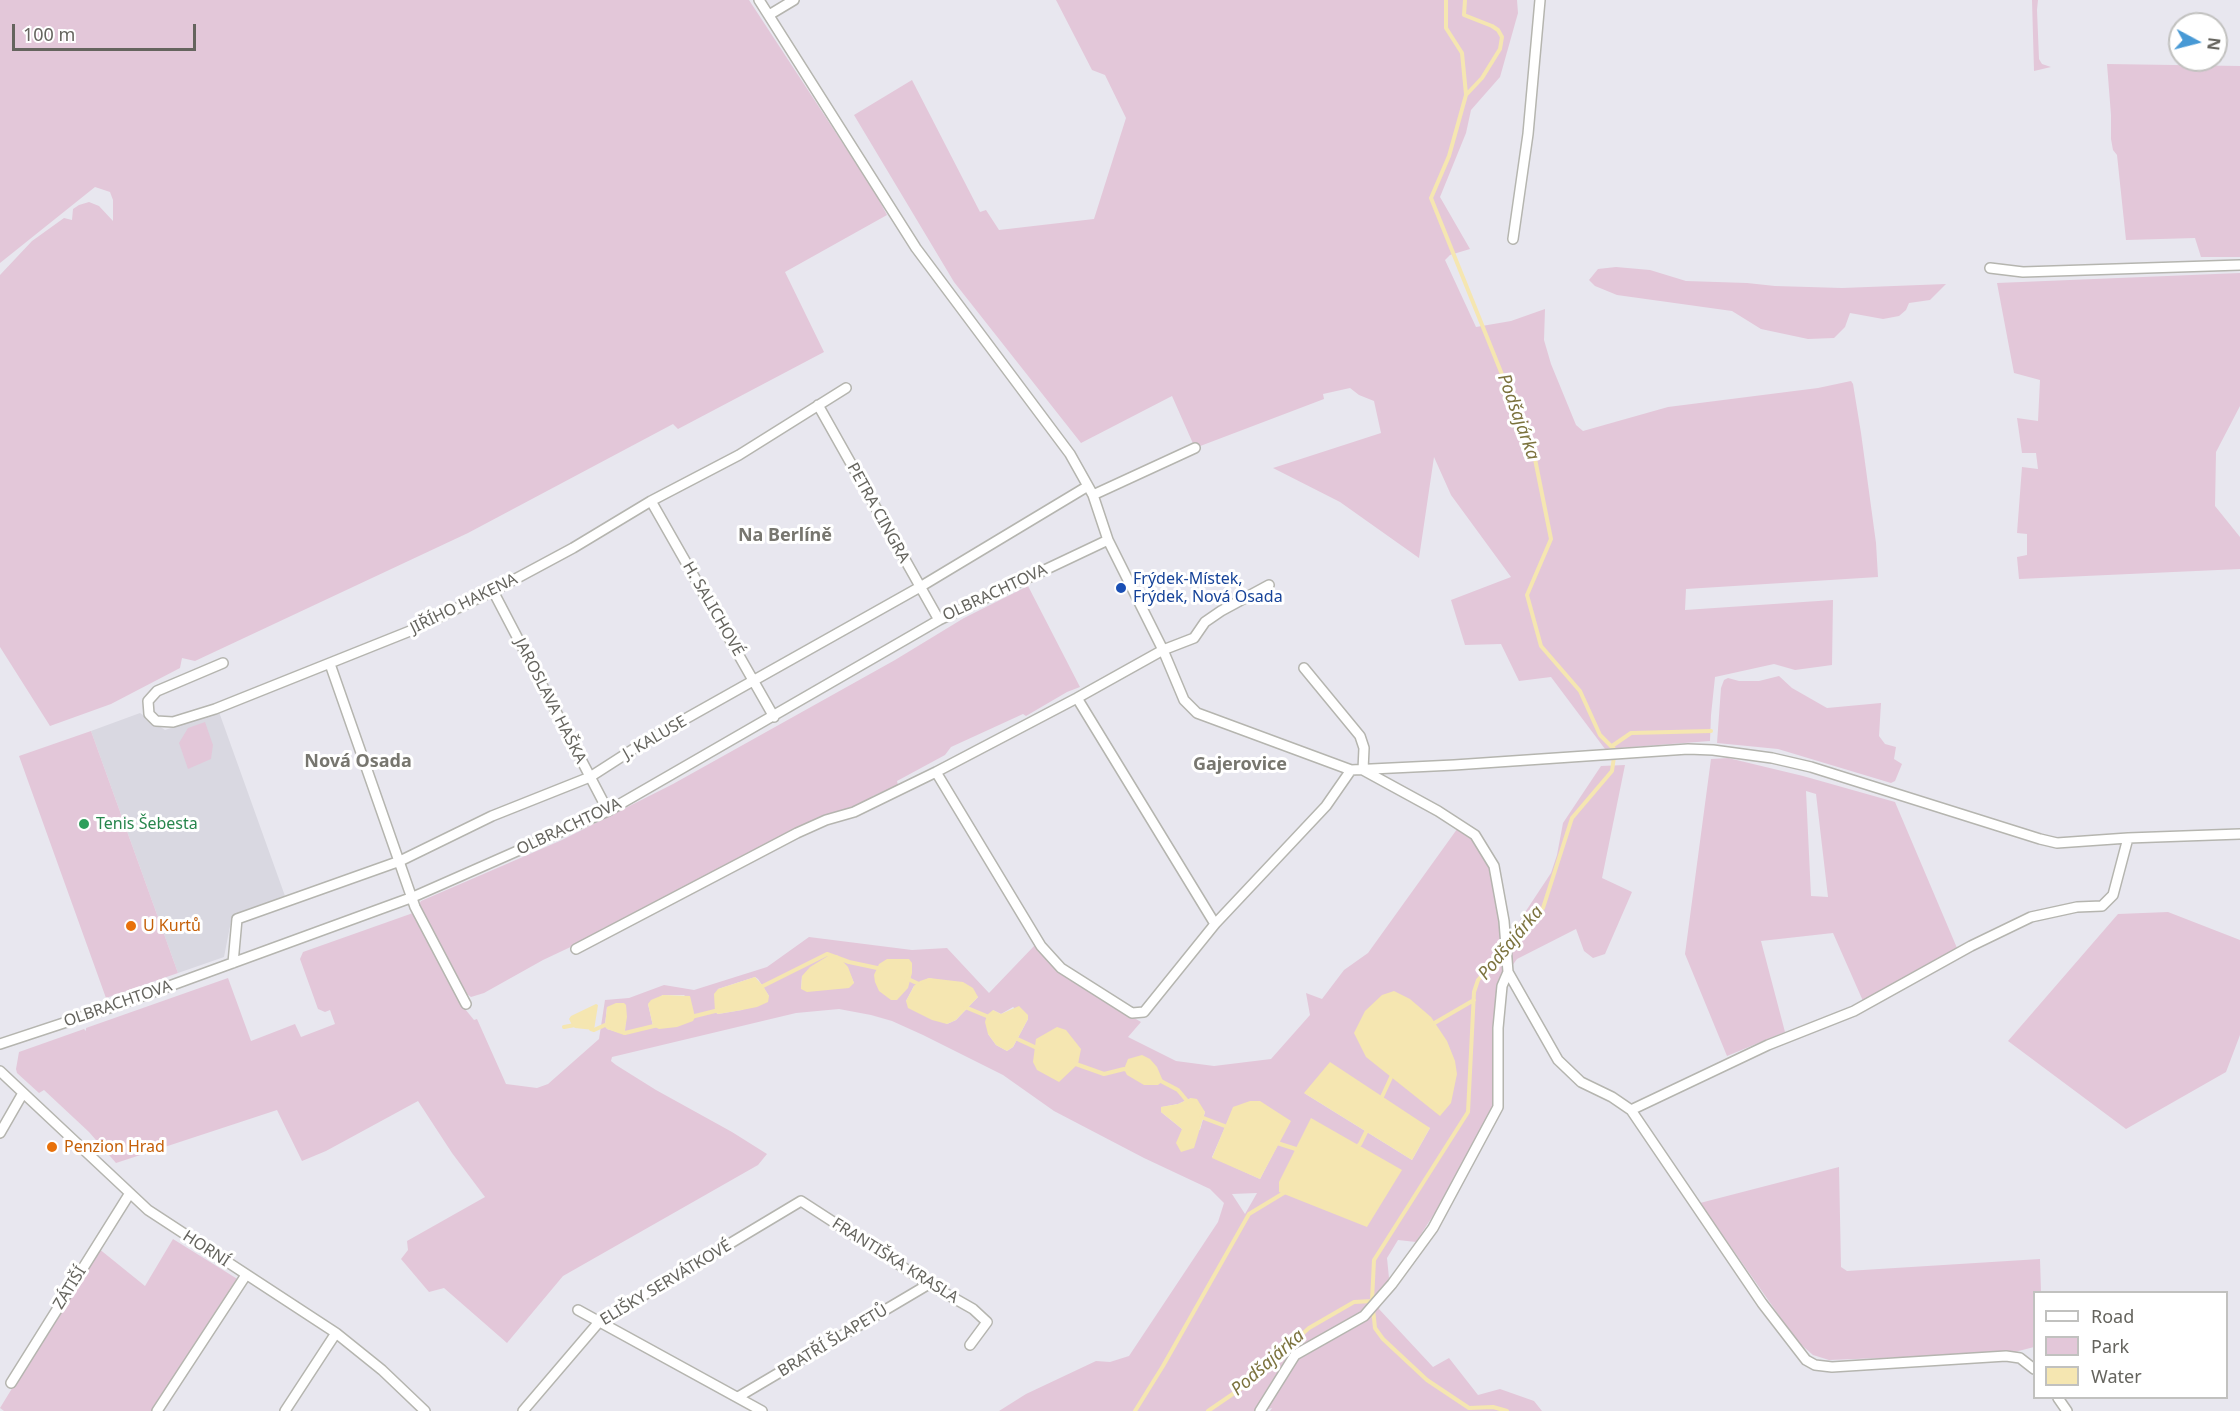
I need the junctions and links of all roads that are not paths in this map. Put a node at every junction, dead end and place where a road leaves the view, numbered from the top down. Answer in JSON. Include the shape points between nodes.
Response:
{"nodes":[{"id":1,"x":759,"y":0,"type":"edge"},
{"id":2,"x":794,"y":0,"type":"edge"},
{"id":3,"x":1540,"y":0,"type":"edge"},
{"id":4,"x":769,"y":15,"type":"junction"},
{"id":5,"x":1513,"y":239,"type":"dead end"},
{"id":6,"x":2240,"y":265,"type":"edge"},
{"id":7,"x":1990,"y":268,"type":"dead end"},
{"id":8,"x":846,"y":388,"type":"dead end"},
{"id":9,"x":818,"y":405,"type":"junction"},
{"id":10,"x":1195,"y":448,"type":"dead end"},
{"id":11,"x":1091,"y":491,"type":"junction"},
{"id":12,"x":651,"y":501,"type":"junction"},
{"id":13,"x":1108,"y":540,"type":"junction"},
{"id":14,"x":1269,"y":585,"type":"dead end"},
{"id":15,"x":920,"y":587,"type":"junction"},
{"id":16,"x":493,"y":591,"type":"junction"},
{"id":17,"x":939,"y":620,"type":"junction"},
{"id":18,"x":1163,"y":650,"type":"junction"},
{"id":19,"x":223,"y":663,"type":"dead end"},
{"id":20,"x":330,"y":664,"type":"junction"},
{"id":21,"x":1304,"y":668,"type":"dead end"},
{"id":22,"x":754,"y":682,"type":"junction"},
{"id":23,"x":1077,"y":698,"type":"junction"},
{"id":24,"x":774,"y":717,"type":"junction"},
{"id":25,"x":1350,"y":770,"type":"junction"},
{"id":26,"x":1363,"y":770,"type":"junction"},
{"id":27,"x":936,"y":772,"type":"junction"},
{"id":28,"x":590,"y":777,"type":"junction"},
{"id":29,"x":608,"y":811,"type":"junction"},
{"id":30,"x":2240,"y":834,"type":"edge"},
{"id":31,"x":2128,"y":838,"type":"junction"},
{"id":32,"x":400,"y":861,"type":"junction"},
{"id":33,"x":413,"y":897,"type":"junction"},
{"id":34,"x":1215,"y":924,"type":"junction"},
{"id":35,"x":576,"y":949,"type":"dead end"},
{"id":36,"x":233,"y":963,"type":"junction"},
{"id":37,"x":1508,"y":972,"type":"junction"},
{"id":38,"x":466,"y":1004,"type":"dead end"},
{"id":39,"x":0,"y":1044,"type":"edge"},
{"id":40,"x":0,"y":1071,"type":"edge"},
{"id":41,"x":23,"y":1094,"type":"junction"},
{"id":42,"x":1631,"y":1110,"type":"junction"},
{"id":43,"x":0,"y":1133,"type":"edge"},
{"id":44,"x":130,"y":1193,"type":"junction"},
{"id":45,"x":801,"y":1201,"type":"joint"},
{"id":46,"x":246,"y":1275,"type":"junction"},
{"id":47,"x":929,"y":1284,"type":"junction"},
{"id":48,"x":578,"y":1310,"type":"dead end"},
{"id":49,"x":599,"y":1322,"type":"junction"},
{"id":50,"x":336,"y":1333,"type":"junction"},
{"id":51,"x":970,"y":1345,"type":"dead end"},
{"id":52,"x":2033,"y":1368,"type":"edge"},
{"id":53,"x":11,"y":1383,"type":"dead end"},
{"id":54,"x":738,"y":1397,"type":"junction"},
{"id":55,"x":157,"y":1411,"type":"edge"},
{"id":56,"x":285,"y":1411,"type":"edge"},
{"id":57,"x":425,"y":1411,"type":"edge"},
{"id":58,"x":523,"y":1411,"type":"edge"},
{"id":59,"x":762,"y":1411,"type":"edge"},
{"id":60,"x":1260,"y":1411,"type":"edge"}],
"edges":[{"from":1,"to":4,"type":"street"},
{"from":2,"to":4,"type":"street"},
{"from":3,"to":5,"type":"street","via":[[1528,134]]},
{"from":4,"to":11,"type":"street","via":[[916,248],[1070,454]]},
{"from":6,"to":7,"type":"street","via":[[2023,272]]},
{"from":8,"to":9,"type":"street","name":"JIŘÍHO HAKENA"},
{"from":9,"to":12,"type":"street","name":"JIŘÍHO HAKENA","via":[[740,455]]},
{"from":9,"to":15,"type":"street","name":"PETRA CINGRA"},
{"from":10,"to":11,"type":"street","name":"J. KALUSE"},
{"from":11,"to":13,"type":"street"},
{"from":11,"to":15,"type":"street","name":"J. KALUSE"},
{"from":12,"to":16,"type":"street","name":"JIŘÍHO HAKENA"},
{"from":12,"to":22,"type":"street","name":"H. SALICHOVÉ"},
{"from":13,"to":17,"type":"street","name":"OLBRACHTOVA"},
{"from":13,"to":18,"type":"street"},
{"from":14,"to":18,"type":"street","via":[[1205,621],[1194,638]]},
{"from":15,"to":17,"type":"street","name":"PETRA CINGRA"},
{"from":15,"to":22,"type":"street","name":"J. KALUSE"},
{"from":16,"to":20,"type":"street","name":"JIŘÍHO HAKENA"},
{"from":16,"to":28,"type":"street","name":"JAROSLAVA HAŠKA"},
{"from":17,"to":24,"type":"street","name":"OLBRACHTOVA"},
{"from":18,"to":23,"type":"street"},
{"from":18,"to":25,"type":"street","via":[[1184,700],[1197,713]]},
{"from":19,"to":20,"type":"street","name":"JIŘÍHO HAKENA","via":[[157,691],[148,700],[149,714],[156,721],[173,722]]},
{"from":20,"to":32,"type":"street"},
{"from":21,"to":26,"type":"street","via":[[1360,736]]},
{"from":22,"to":24,"type":"street","name":"H. SALICHOVÉ"},
{"from":22,"to":28,"type":"street","name":"J. KALUSE","via":[[646,741]]},
{"from":23,"to":27,"type":"street"},
{"from":23,"to":34,"type":"street"},
{"from":24,"to":29,"type":"street","name":"OLBRACHTOVA"},
{"from":25,"to":26,"type":"street"},
{"from":25,"to":34,"type":"street","via":[[1326,806]]},
{"from":26,"to":31,"type":"street","via":[[1698,749],[1772,758],[2040,839],[2074,843]]},
{"from":26,"to":37,"type":"street","via":[[1475,835],[1494,866]]},
{"from":27,"to":34,"type":"street","via":[[1041,946],[1061,968],[1132,1013],[1144,1012]]},
{"from":27,"to":35,"type":"street","via":[[854,812],[797,833]]},
{"from":28,"to":29,"type":"street","name":"JAROSLAVA HAŠKA"},
{"from":28,"to":32,"type":"street","name":"J. KALUSE","via":[[492,816]]},
{"from":29,"to":33,"type":"street","name":"OLBRACHTOVA"},
{"from":30,"to":31,"type":"street"},
{"from":31,"to":42,"type":"street","via":[[2113,895],[2102,906],[2031,917],[1854,1011]]},
{"from":32,"to":33,"type":"street"},
{"from":32,"to":36,"type":"street","name":"J. KALUSE","via":[[237,919]]},
{"from":33,"to":36,"type":"street","name":"OLBRACHTOVA"},
{"from":33,"to":38,"type":"street"},
{"from":36,"to":39,"type":"street","name":"OLBRACHTOVA"},
{"from":37,"to":42,"type":"street","via":[[1558,1060],[1581,1082]]},
{"from":37,"to":60,"type":"street","via":[[1502,986],[1498,1028],[1498,1107],[1433,1228],[1364,1316],[1294,1355]]},
{"from":40,"to":41,"type":"street","name":"HORNÍ"},
{"from":41,"to":43,"type":"street"},
{"from":41,"to":44,"type":"street","name":"HORNÍ"},
{"from":42,"to":52,"type":"street","via":[[1762,1304],[1806,1360],[1832,1367],[2006,1356],[2020,1358]]},
{"from":44,"to":46,"type":"street","name":"HORNÍ","via":[[148,1210]]},
{"from":44,"to":53,"type":"street","name":"ZÁTIŠÍ"},
{"from":45,"to":47,"type":"street","name":"FRANTIŠKA KRASLA"},
{"from":45,"to":49,"type":"street","name":"ELIŠKY SERVÁTKOVÉ"},
{"from":46,"to":50,"type":"street","name":"HORNÍ"},
{"from":46,"to":55,"type":"street"},
{"from":47,"to":51,"type":"street","name":"FRANTIŠKA KRASLA","via":[[973,1309],[987,1322]]},
{"from":47,"to":54,"type":"street","name":"BRATŘÍ ŠLAPETŮ"},
{"from":48,"to":49,"type":"street"},
{"from":49,"to":54,"type":"street"},
{"from":49,"to":58,"type":"street","name":"ELIŠKY SERVÁTKOVÉ"},
{"from":50,"to":56,"type":"street"},
{"from":50,"to":57,"type":"street","name":"HORNÍ"},
{"from":54,"to":59,"type":"street"}]}
